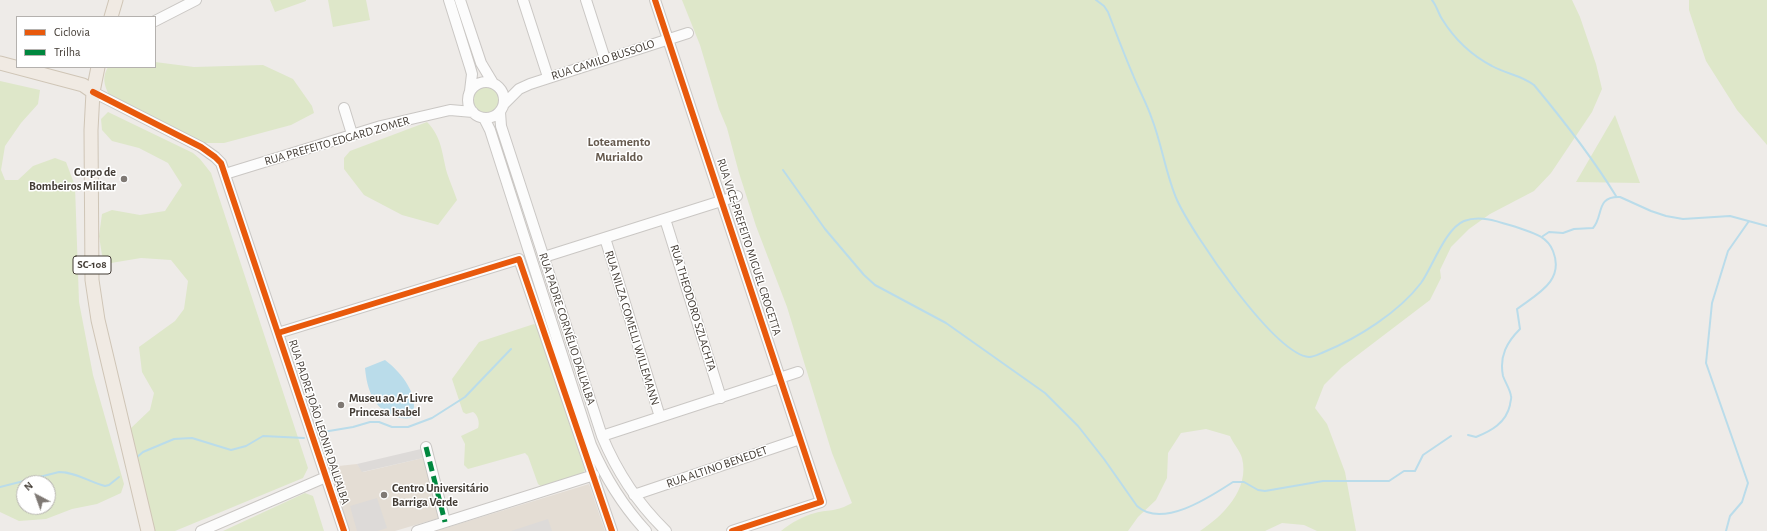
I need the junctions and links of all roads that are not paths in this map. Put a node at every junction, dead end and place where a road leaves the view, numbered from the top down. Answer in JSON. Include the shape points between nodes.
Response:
{"nodes":[{"id":1,"x":196,"y":0,"type":"edge"},
{"id":2,"x":449,"y":0,"type":"edge"},
{"id":3,"x":460,"y":0,"type":"edge"},
{"id":4,"x":523,"y":0,"type":"edge"},
{"id":5,"x":586,"y":0,"type":"edge"},
{"id":6,"x":655,"y":0,"type":"edge"},
{"id":7,"x":156,"y":20,"type":"edge"},
{"id":8,"x":688,"y":33,"type":"dead end"},
{"id":9,"x":668,"y":39,"type":"junction"},
{"id":10,"x":604,"y":59,"type":"junction"},
{"id":11,"x":0,"y":63,"type":"edge"},
{"id":12,"x":16,"y":67,"type":"edge"},
{"id":13,"x":19,"y":68,"type":"edge"},
{"id":14,"x":99,"y":69,"type":"edge"},
{"id":15,"x":0,"y":71,"type":"edge"},
{"id":16,"x":548,"y":77,"type":"junction"},
{"id":17,"x":495,"y":84,"type":"junction"},
{"id":18,"x":520,"y":89,"type":"junction"},
{"id":19,"x":93,"y":92,"type":"junction"},
{"id":20,"x":469,"y":93,"type":"junction"},
{"id":21,"x":344,"y":108,"type":"dead end"},
{"id":22,"x":502,"y":108,"type":"junction"},
{"id":23,"x":450,"y":110,"type":"junction"},
{"id":24,"x":472,"y":112,"type":"junction"},
{"id":25,"x":484,"y":118,"type":"junction"},
{"id":26,"x":352,"y":134,"type":"junction"},
{"id":27,"x":225,"y":174,"type":"junction"},
{"id":28,"x":737,"y":196,"type":"dead end"},
{"id":29,"x":721,"y":201,"type":"junction"},
{"id":30,"x":664,"y":219,"type":"junction"},
{"id":31,"x":604,"y":238,"type":"junction"},
{"id":32,"x":544,"y":257,"type":"junction"},
{"id":33,"x":278,"y":333,"type":"junction"},
{"id":34,"x":798,"y":372,"type":"dead end"},
{"id":35,"x":780,"y":378,"type":"junction"},
{"id":36,"x":721,"y":398,"type":"junction"},
{"id":37,"x":660,"y":417,"type":"junction"},
{"id":38,"x":602,"y":436,"type":"junction"},
{"id":39,"x":800,"y":439,"type":"junction"},
{"id":40,"x":426,"y":447,"type":"dead end"},
{"id":41,"x":594,"y":475,"type":"junction"},
{"id":42,"x":326,"y":476,"type":"junction"},
{"id":43,"x":634,"y":495,"type":"junction"},
{"id":44,"x":445,"y":522,"type":"junction"},
{"id":45,"x":148,"y":531,"type":"edge"},
{"id":46,"x":201,"y":531,"type":"edge"},
{"id":47,"x":344,"y":531,"type":"edge"},
{"id":48,"x":417,"y":531,"type":"edge"},
{"id":49,"x":612,"y":531,"type":"edge"},
{"id":50,"x":646,"y":531,"type":"edge"},
{"id":51,"x":666,"y":531,"type":"edge"},
{"id":52,"x":732,"y":531,"type":"edge"}],
"edges":[{"from":1,"to":7,"type":"street"},
{"from":2,"to":20,"type":"street","via":[[472,74]]},
{"from":3,"to":17,"type":"street","via":[[481,63]]},
{"from":4,"to":16,"type":"street"},
{"from":5,"to":10,"type":"street"},
{"from":6,"to":9,"type":"street","name":"RUA VICE-PREFEITO MIGUEL CROCETTA"},
{"from":8,"to":9,"type":"street","name":"RUA CAMILO BUSSOLO"},
{"from":9,"to":10,"type":"street","name":"RUA CAMILO BUSSOLO"},
{"from":9,"to":29,"type":"street","name":"RUA VICE-PREFEITO MIGUEL CROCETTA"},
{"from":10,"to":16,"type":"street","name":"RUA CAMILO BUSSOLO"},
{"from":11,"to":12,"type":"main road"},
{"from":13,"to":19,"type":"main road","via":[[83,85]]},
{"from":14,"to":19,"type":"main road","number":"SC-108"},
{"from":15,"to":19,"type":"main road","via":[[79,91]]},
{"from":16,"to":18,"type":"street","name":"RUA CAMILO BUSSOLO"},
{"from":17,"to":18,"type":"street"},
{"from":17,"to":20,"type":"street","via":[[480,83]]},
{"from":17,"to":22,"type":"street","via":[[504,95]]},
{"from":18,"to":22,"type":"street","name":"RUA CAMILO BUSSOLO"},
{"from":19,"to":27,"type":"street","name":"RUA PADRE JOÃO LEONIR DALL'ALBA","via":[[201,147],[215,157]]},
{"from":19,"to":45,"type":"main road","number":"SC-108","via":[[91,130],[94,296]]},
{"from":20,"to":23,"type":"street","name":"RUA PREFEITO EDGARD ZOMER"},
{"from":20,"to":24,"type":"street","via":[[468,104]]},
{"from":21,"to":26,"type":"street"},
{"from":22,"to":25,"type":"street","via":[[493,117]]},
{"from":22,"to":32,"type":"street","name":"RUA PADRE CORNÉLIO DALL'ALBA","via":[[501,126]]},
{"from":23,"to":24,"type":"street","name":"RUA PREFEITO EDGARD ZOMER"},
{"from":23,"to":26,"type":"street","name":"RUA PREFEITO EDGARD ZOMER"},
{"from":24,"to":25,"type":"street"},
{"from":25,"to":50,"type":"street","name":"RUA PADRE CORNÉLIO DALL'ALBA","via":[[591,445],[610,485]]},
{"from":26,"to":27,"type":"street","name":"RUA PREFEITO EDGARD ZOMER"},
{"from":27,"to":33,"type":"street","name":"RUA PADRE JOÃO LEONIR DALL'ALBA"},
{"from":28,"to":29,"type":"street"},
{"from":29,"to":30,"type":"street"},
{"from":29,"to":35,"type":"street","name":"RUA VICE-PREFEITO MIGUEL CROCETTA"},
{"from":30,"to":31,"type":"street"},
{"from":30,"to":36,"type":"street","name":"RUA THEODORO SZLACHTA"},
{"from":31,"to":32,"type":"street"},
{"from":31,"to":37,"type":"street","name":"RUA NILZA COMELLI WILLEMANN"},
{"from":32,"to":38,"type":"street","name":"RUA PADRE CORNÉLIO DALL'ALBA"},
{"from":33,"to":41,"type":"street","via":[[519,259]]},
{"from":33,"to":42,"type":"street","name":"RUA PADRE JOÃO LEONIR DALL'ALBA"},
{"from":34,"to":35,"type":"street"},
{"from":35,"to":36,"type":"street"},
{"from":35,"to":39,"type":"street","name":"RUA VICE-PREFEITO MIGUEL CROCETTA"},
{"from":36,"to":37,"type":"street"},
{"from":37,"to":38,"type":"street"},
{"from":38,"to":43,"type":"street","name":"RUA PADRE CORNÉLIO DALL'ALBA","via":[[615,465]]},
{"from":39,"to":43,"type":"street","name":"RUA ALTINO BENEDET"},
{"from":39,"to":52,"type":"street","name":"RUA VICE-PREFEITO MIGUEL CROCETTA","via":[[821,502]]},
{"from":40,"to":44,"type":"street"},
{"from":41,"to":44,"type":"street"},
{"from":41,"to":49,"type":"street"},
{"from":42,"to":46,"type":"street"},
{"from":42,"to":47,"type":"street","name":"RUA PADRE JOÃO LEONIR DALL'ALBA"},
{"from":43,"to":51,"type":"street","name":"RUA PADRE CORNÉLIO DALL'ALBA"},
{"from":44,"to":48,"type":"street"}]}
